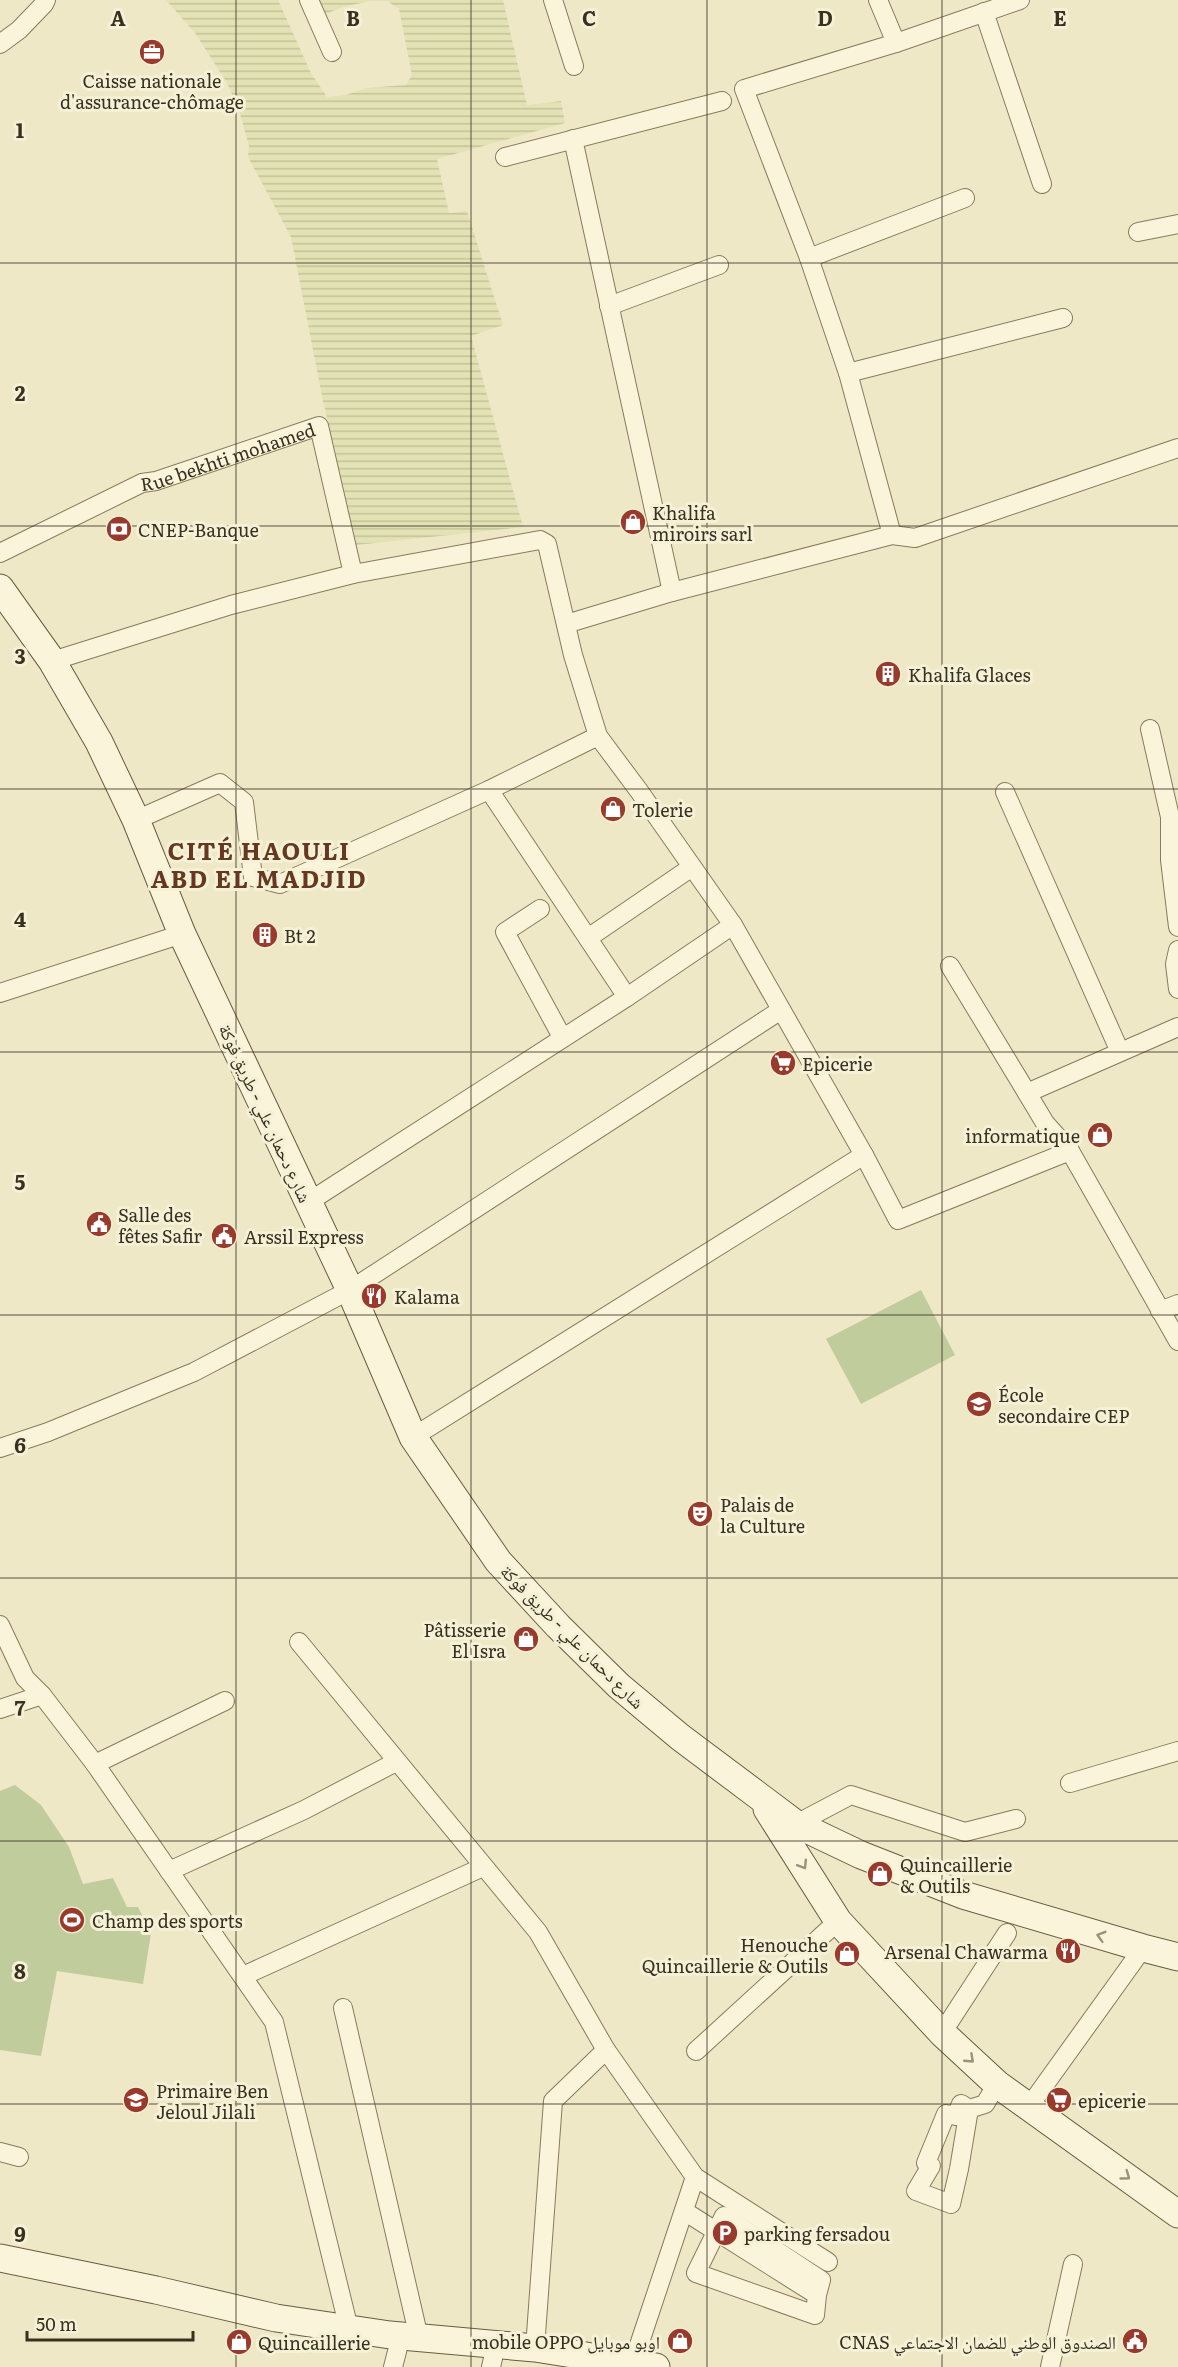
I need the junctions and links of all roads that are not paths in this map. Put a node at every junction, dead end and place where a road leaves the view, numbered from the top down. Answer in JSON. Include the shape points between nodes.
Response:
{"nodes":[{"id":1,"x":46,"y":0,"type":"edge"},
{"id":2,"x":309,"y":0,"type":"edge"},
{"id":3,"x":553,"y":0,"type":"edge"},
{"id":4,"x":878,"y":0,"type":"edge"},
{"id":5,"x":1020,"y":0,"type":"edge"},
{"id":6,"x":984,"y":12,"type":"junction"},
{"id":7,"x":896,"y":43,"type":"junction"},
{"id":8,"x":0,"y":44,"type":"edge"},
{"id":9,"x":332,"y":52,"type":"dead end"},
{"id":10,"x":574,"y":66,"type":"dead end"},
{"id":11,"x":722,"y":101,"type":"dead end"},
{"id":12,"x":573,"y":139,"type":"junction"},
{"id":13,"x":505,"y":158,"type":"dead end"},
{"id":14,"x":1042,"y":184,"type":"dead end"},
{"id":15,"x":965,"y":198,"type":"dead end"},
{"id":16,"x":1178,"y":224,"type":"edge"},
{"id":17,"x":1138,"y":232,"type":"dead end"},
{"id":18,"x":809,"y":258,"type":"junction"},
{"id":19,"x":719,"y":265,"type":"dead end"},
{"id":20,"x":609,"y":306,"type":"junction"},
{"id":21,"x":1063,"y":318,"type":"dead end"},
{"id":22,"x":848,"y":372,"type":"junction"},
{"id":23,"x":1178,"y":448,"type":"edge"},
{"id":24,"x":892,"y":535,"type":"junction"},
{"id":25,"x":0,"y":553,"type":"edge"},
{"id":26,"x":353,"y":574,"type":"junction"},
{"id":27,"x":0,"y":588,"type":"edge"},
{"id":28,"x":672,"y":592,"type":"junction"},
{"id":29,"x":566,"y":624,"type":"junction"},
{"id":30,"x":52,"y":661,"type":"junction"},
{"id":31,"x":1150,"y":729,"type":"dead end"},
{"id":32,"x":598,"y":736,"type":"junction"},
{"id":33,"x":489,"y":790,"type":"junction"},
{"id":34,"x":1005,"y":792,"type":"dead end"},
{"id":35,"x":136,"y":820,"type":"junction"},
{"id":36,"x":692,"y":867,"type":"junction"},
{"id":37,"x":540,"y":909,"type":"dead end"},
{"id":38,"x":733,"y":925,"type":"junction"},
{"id":39,"x":1178,"y":927,"type":"edge"},
{"id":40,"x":182,"y":934,"type":"junction"},
{"id":41,"x":588,"y":938,"type":"junction"},
{"id":42,"x":1178,"y":950,"type":"edge"},
{"id":43,"x":950,"y":966,"type":"dead end"},
{"id":44,"x":1178,"y":989,"type":"edge"},
{"id":45,"x":0,"y":993,"type":"edge"},
{"id":46,"x":627,"y":997,"type":"junction"},
{"id":47,"x":781,"y":1010,"type":"junction"},
{"id":48,"x":1178,"y":1027,"type":"edge"},
{"id":49,"x":562,"y":1037,"type":"junction"},
{"id":50,"x":1120,"y":1052,"type":"junction"},
{"id":51,"x":1027,"y":1093,"type":"junction"},
{"id":52,"x":1070,"y":1151,"type":"junction"},
{"id":53,"x":864,"y":1155,"type":"junction"},
{"id":54,"x":307,"y":1203,"type":"junction"},
{"id":55,"x":350,"y":1290,"type":"junction"},
{"id":56,"x":1178,"y":1304,"type":"edge"},
{"id":57,"x":1160,"y":1311,"type":"junction"},
{"id":58,"x":1178,"y":1341,"type":"edge"},
{"id":59,"x":413,"y":1437,"type":"junction"},
{"id":60,"x":0,"y":1448,"type":"edge"},
{"id":61,"x":0,"y":1625,"type":"edge"},
{"id":62,"x":299,"y":1642,"type":"dead end"},
{"id":63,"x":42,"y":1695,"type":"junction"},
{"id":64,"x":225,"y":1701,"type":"dead end"},
{"id":65,"x":0,"y":1709,"type":"edge"},
{"id":66,"x":1178,"y":1751,"type":"edge"},
{"id":67,"x":396,"y":1762,"type":"junction"},
{"id":68,"x":95,"y":1764,"type":"junction"},
{"id":69,"x":1070,"y":1783,"type":"dead end"},
{"id":70,"x":760,"y":1797,"type":"junction"},
{"id":71,"x":1016,"y":1819,"type":"dead end"},
{"id":72,"x":796,"y":1824,"type":"junction"},
{"id":73,"x":483,"y":1867,"type":"junction"},
{"id":74,"x":169,"y":1871,"type":"junction"},
{"id":75,"x":838,"y":1922,"type":"junction"},
{"id":76,"x":1007,"y":1933,"type":"dead end"},
{"id":77,"x":1143,"y":1948,"type":"junction"},
{"id":78,"x":1178,"y":1957,"type":"edge"},
{"id":79,"x":243,"y":1976,"type":"junction"},
{"id":80,"x":343,"y":2008,"type":"dead end"},
{"id":81,"x":942,"y":2033,"type":"junction"},
{"id":82,"x":606,"y":2050,"type":"junction"},
{"id":83,"x":696,"y":2051,"type":"dead end"},
{"id":84,"x":997,"y":2084,"type":"junction"},
{"id":85,"x":1028,"y":2108,"type":"junction"},
{"id":86,"x":969,"y":2109,"type":"junction"},
{"id":87,"x":0,"y":2152,"type":"edge"},
{"id":88,"x":20,"y":2157,"type":"dead end"},
{"id":89,"x":695,"y":2177,"type":"junction"},
{"id":90,"x":684,"y":2211,"type":"junction"},
{"id":91,"x":1178,"y":2214,"type":"edge"},
{"id":92,"x":716,"y":2231,"type":"junction"},
{"id":93,"x":0,"y":2258,"type":"edge"},
{"id":94,"x":828,"y":2262,"type":"dead end"},
{"id":95,"x":1073,"y":2264,"type":"dead end"},
{"id":96,"x":349,"y":2329,"type":"junction"},
{"id":97,"x":410,"y":2337,"type":"junction"},
{"id":98,"x":535,"y":2348,"type":"junction"},
{"id":99,"x":494,"y":2356,"type":"edge"},
{"id":100,"x":644,"y":2365,"type":"edge"},
{"id":101,"x":393,"y":2367,"type":"edge"},
{"id":102,"x":1050,"y":2367,"type":"edge"}],
"edges":[{"from":1,"to":8,"type":"street","via":[[19,30]]},
{"from":2,"to":9,"type":"street"},
{"from":3,"to":10,"type":"street"},
{"from":4,"to":7,"type":"street"},
{"from":5,"to":6,"type":"street"},
{"from":6,"to":7,"type":"street"},
{"from":6,"to":14,"type":"street"},
{"from":7,"to":18,"type":"street","via":[[744,89]]},
{"from":11,"to":12,"type":"street"},
{"from":12,"to":13,"type":"street"},
{"from":12,"to":20,"type":"street"},
{"from":15,"to":18,"type":"street"},
{"from":16,"to":17,"type":"street"},
{"from":18,"to":22,"type":"street"},
{"from":19,"to":20,"type":"street"},
{"from":20,"to":28,"type":"street"},
{"from":21,"to":22,"type":"street"},
{"from":22,"to":24,"type":"street"},
{"from":23,"to":24,"type":"street","via":[[915,538]]},
{"from":24,"to":28,"type":"street"},
{"from":25,"to":26,"type":"street","name":"Rue bekhti mohamed","via":[[142,483],[319,426]]},
{"from":26,"to":29,"type":"street","via":[[540,540],[547,544]]},
{"from":26,"to":30,"type":"street","via":[[231,604]]},
{"from":27,"to":30,"type":"main road","name":"شارع دحمان علي - طريق فوكة"},
{"from":28,"to":29,"type":"street"},
{"from":29,"to":32,"type":"street"},
{"from":30,"to":35,"type":"main road","name":"شارع دحمان علي - طريق فوكة","via":[[99,742]]},
{"from":31,"to":39,"type":"street","via":[[1170,817],[1170,860]]},
{"from":32,"to":33,"type":"street"},
{"from":32,"to":36,"type":"street"},
{"from":33,"to":35,"type":"street","via":[[280,884],[253,878],[244,802],[220,783]]},
{"from":33,"to":41,"type":"street"},
{"from":34,"to":50,"type":"street"},
{"from":35,"to":40,"type":"main road","name":"شارع دحمان علي - طريق فوكة"},
{"from":36,"to":38,"type":"street"},
{"from":36,"to":41,"type":"street"},
{"from":37,"to":49,"type":"street","via":[[506,932]]},
{"from":38,"to":46,"type":"street"},
{"from":38,"to":47,"type":"street"},
{"from":40,"to":45,"type":"street"},
{"from":40,"to":54,"type":"main road","name":"شارع دحمان علي - طريق فوكة"},
{"from":41,"to":46,"type":"street"},
{"from":42,"to":44,"type":"street","via":[[1174,964]]},
{"from":43,"to":51,"type":"street"},
{"from":46,"to":49,"type":"street"},
{"from":47,"to":53,"type":"street"},
{"from":47,"to":55,"type":"street"},
{"from":48,"to":50,"type":"street"},
{"from":49,"to":54,"type":"street"},
{"from":50,"to":51,"type":"street"},
{"from":51,"to":52,"type":"street","via":[[1045,1123]]},
{"from":52,"to":53,"type":"street","via":[[898,1220]]},
{"from":52,"to":57,"type":"street"},
{"from":53,"to":59,"type":"street"},
{"from":54,"to":55,"type":"main road","name":"شارع دحمان علي - طريق فوكة"},
{"from":55,"to":59,"type":"main road","name":"شارع دحمان علي - طريق فوكة"},
{"from":55,"to":60,"type":"street","via":[[194,1372]]},
{"from":56,"to":57,"type":"street"},
{"from":57,"to":58,"type":"street"},
{"from":59,"to":70,"type":"main road","name":"شارع دحمان علي - طريق فوكة","via":[[498,1561],[558,1626],[619,1686]]},
{"from":61,"to":63,"type":"street","via":[[25,1678]]},
{"from":62,"to":67,"type":"street"},
{"from":63,"to":65,"type":"street"},
{"from":63,"to":68,"type":"street"},
{"from":64,"to":68,"type":"street"},
{"from":66,"to":69,"type":"street"},
{"from":67,"to":73,"type":"street"},
{"from":67,"to":74,"type":"street","via":[[304,1810]]},
{"from":68,"to":74,"type":"street"},
{"from":70,"to":72,"type":"main road","name":"شارع دحمان علي - طريق فوكة"},
{"from":70,"to":75,"type":"main road","one_way":true},
{"from":71,"to":72,"type":"street","via":[[965,1832],[851,1796]]},
{"from":77,"to":72,"type":"main road","name":"شارع دحمان علي - طريق فوكة","one_way":true,"via":[[963,1895],[861,1855]]},
{"from":73,"to":79,"type":"street"},
{"from":73,"to":82,"type":"street","via":[[538,1932]]},
{"from":74,"to":79,"type":"street"},
{"from":75,"to":81,"type":"main road"},
{"from":75,"to":83,"type":"street"},
{"from":76,"to":81,"type":"street"},
{"from":77,"to":78,"type":"main road","name":"شارع دحمان علي - طريق فوكة"},
{"from":77,"to":85,"type":"street"},
{"from":79,"to":96,"type":"street","via":[[274,2022]]},
{"from":80,"to":97,"type":"street"},
{"from":81,"to":84,"type":"main road","one_way":true},
{"from":82,"to":89,"type":"street"},
{"from":82,"to":98,"type":"street","via":[[553,2102]]},
{"from":84,"to":85,"type":"main road"},
{"from":84,"to":86,"type":"street","via":[[985,2104]]},
{"from":85,"to":91,"type":"main road","one_way":true},
{"from":86,"to":86,"type":"street","via":[[951,2204],[916,2191],[931,2166],[926,2163],[946,2114],[956,2116],[962,2104]]},
{"from":87,"to":88,"type":"street"},
{"from":89,"to":90,"type":"street"},
{"from":89,"to":94,"type":"street"},
{"from":90,"to":92,"type":"street"},
{"from":90,"to":100,"type":"street"},
{"from":92,"to":92,"type":"street","via":[[696,2273],[815,2315],[817,2295]]},
{"from":93,"to":96,"type":"main road","via":[[276,2318]]},
{"from":95,"to":102,"type":"street"},
{"from":96,"to":97,"type":"main road"},
{"from":97,"to":99,"type":"main road"},
{"from":97,"to":101,"type":"street"},
{"from":98,"to":99,"type":"main road"},
{"from":98,"to":100,"type":"main road"}]}
